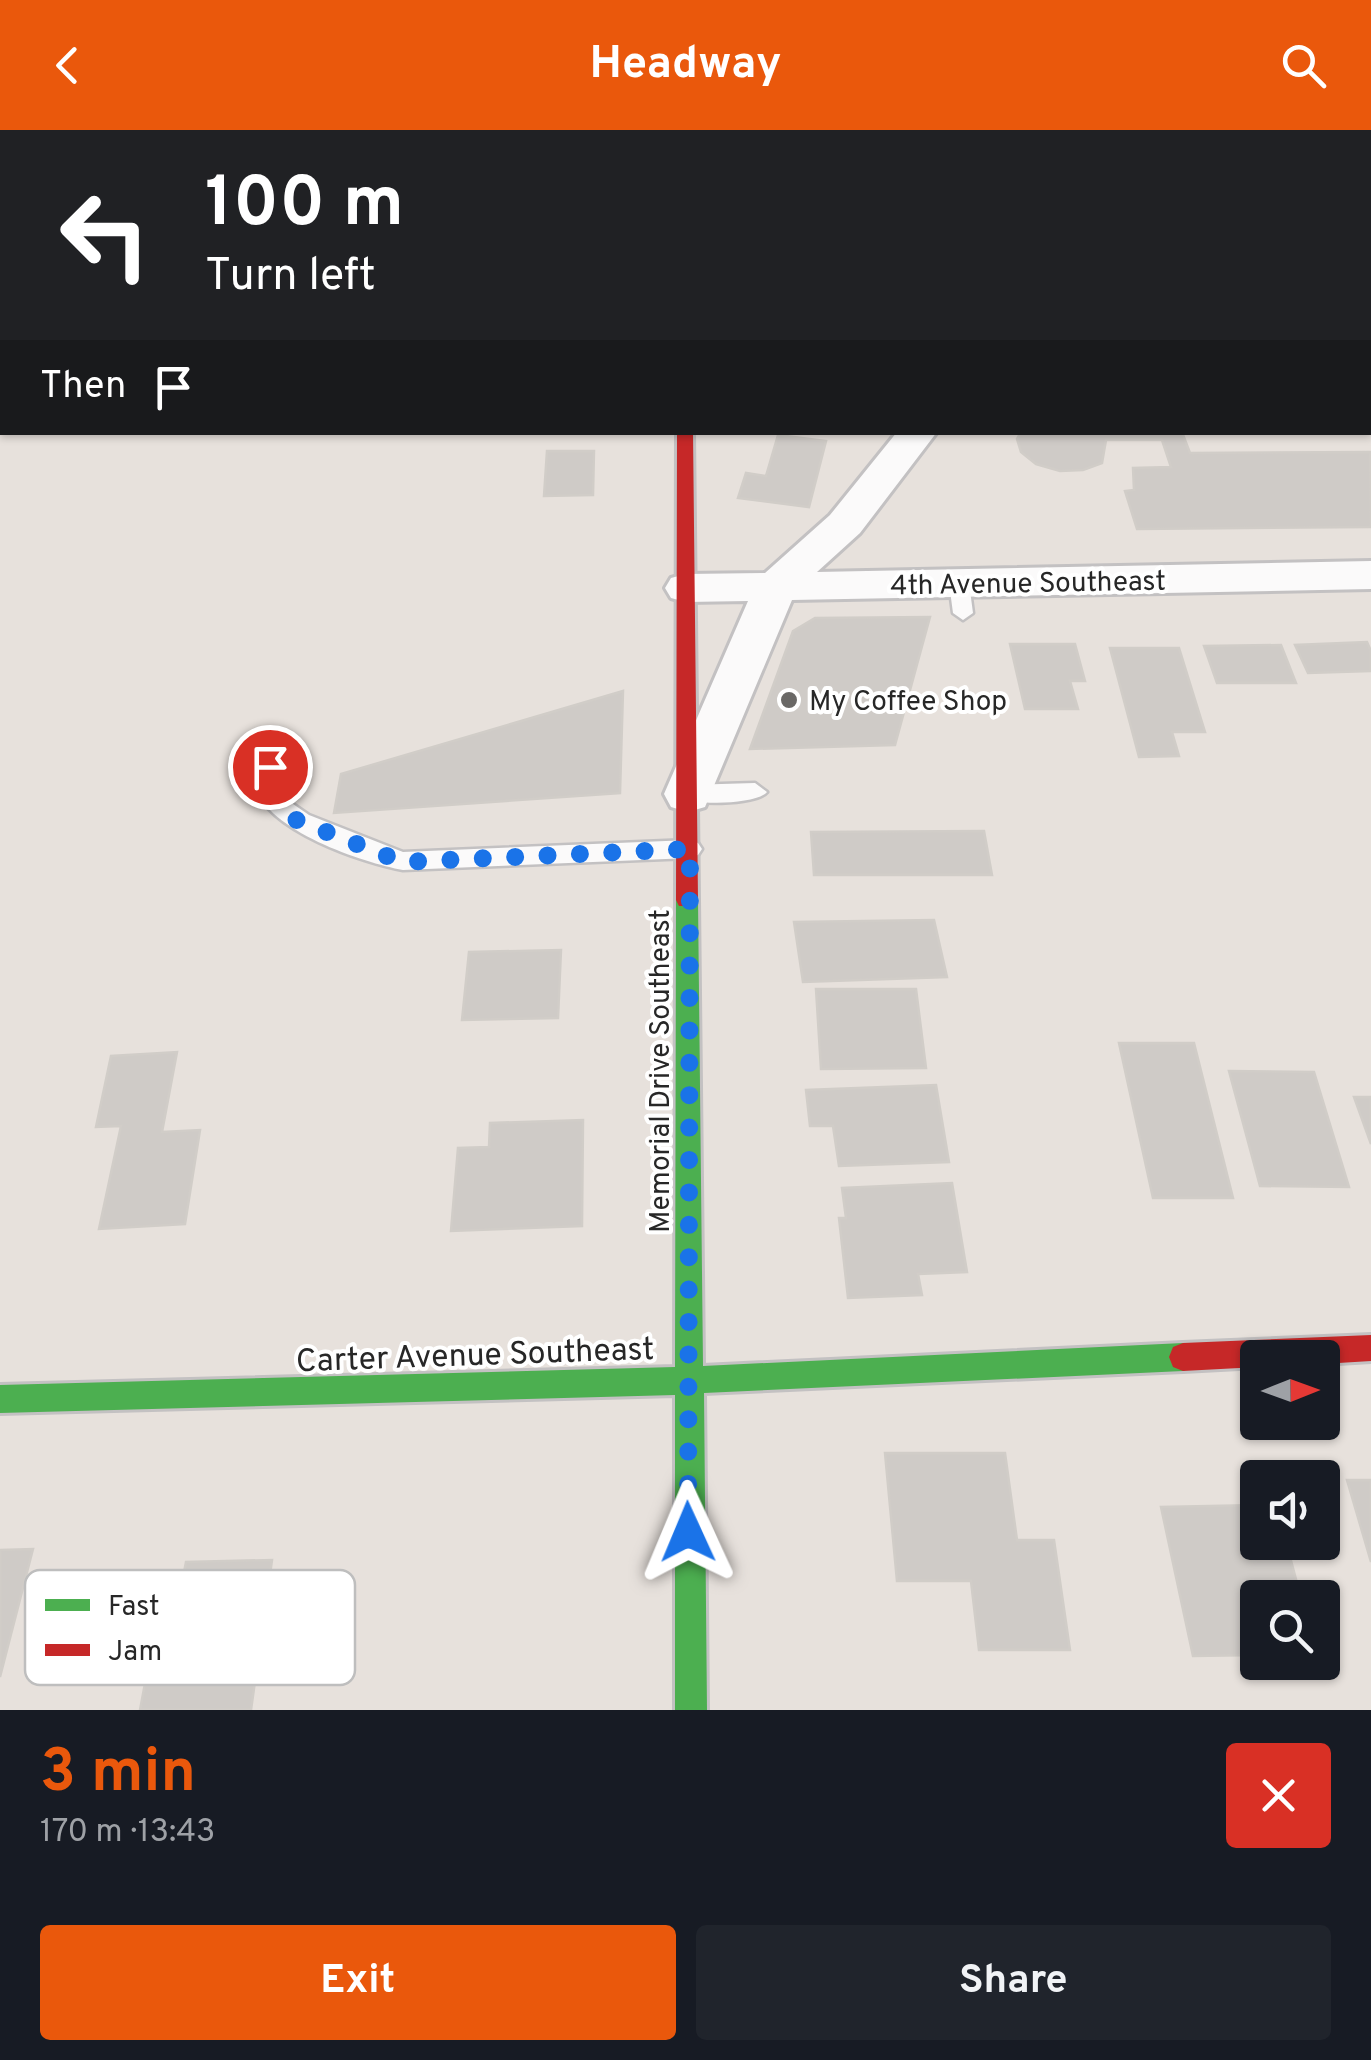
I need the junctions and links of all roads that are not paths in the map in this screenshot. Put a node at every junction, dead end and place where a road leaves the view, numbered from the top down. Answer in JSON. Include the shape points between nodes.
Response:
{"nodes":[{"id":1,"x":685,"y":435,"type":"edge"},
{"id":2,"x":916,"y":435,"type":"edge"},
{"id":3,"x":1371,"y":575,"type":"edge"},
{"id":4,"x":776,"y":586,"type":"junction"},
{"id":5,"x":686,"y":588,"type":"junction"},
{"id":6,"x":272,"y":746,"type":"dead end"},
{"id":7,"x":755,"y":792,"type":"dead end"},
{"id":8,"x":688,"y":794,"type":"junction"},
{"id":9,"x":690,"y":849,"type":"junction"},
{"id":10,"x":1371,"y":1348,"type":"edge"},
{"id":11,"x":686,"y":1380,"type":"junction"},
{"id":12,"x":0,"y":1398,"type":"edge"},
{"id":13,"x":690,"y":1710,"type":"edge"}],
"edges":[{"from":1,"to":5,"type":"main road","name":"Memorial Drive Southeast"},
{"from":2,"to":4,"type":"street","via":[[846,524]]},
{"from":3,"to":4,"type":"street","name":"4th Avenue Southeast","via":[[961,598]]},
{"from":4,"to":5,"type":"street","name":"4th Avenue Southeast"},
{"from":4,"to":8,"type":"street"},
{"from":5,"to":8,"type":"main road","name":"Memorial Drive Southeast"},
{"from":6,"to":9,"type":"lane","via":[[268,788],[278,805],[294,819],[402,862]]},
{"from":7,"to":8,"type":"lane"},
{"from":8,"to":9,"type":"main road","name":"Memorial Drive Southeast"},
{"from":9,"to":11,"type":"main road","name":"Memorial Drive Southeast"},
{"from":10,"to":11,"type":"main road","name":"Carter Avenue Southeast"},
{"from":11,"to":12,"type":"main road","name":"Carter Avenue Southeast"},
{"from":11,"to":13,"type":"main road","name":"Memorial Drive Southeast"}]}
